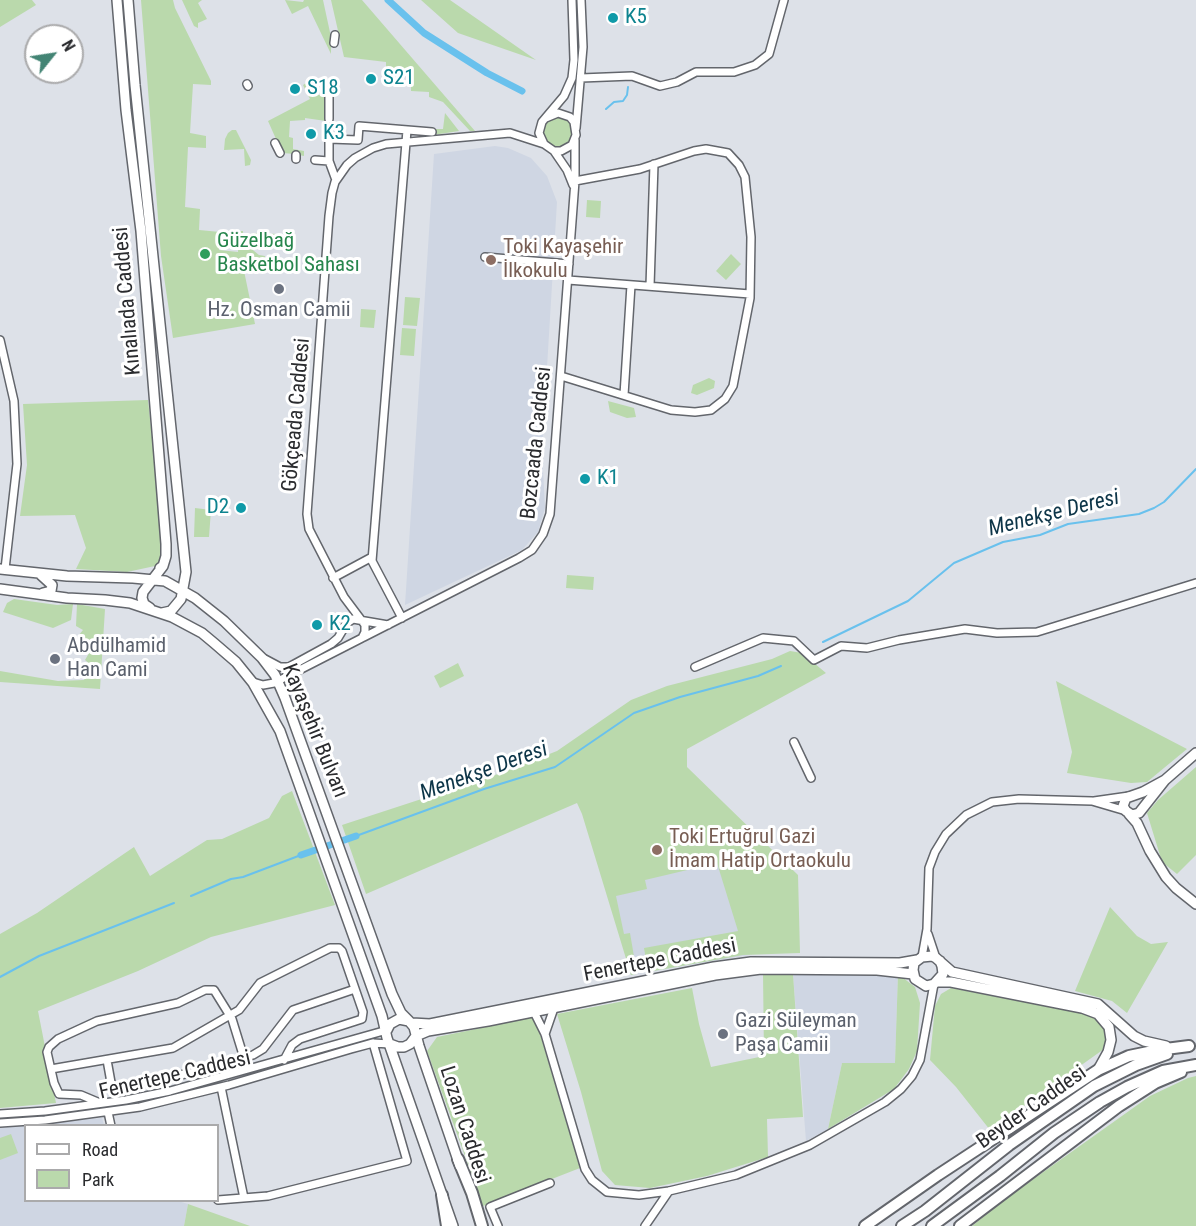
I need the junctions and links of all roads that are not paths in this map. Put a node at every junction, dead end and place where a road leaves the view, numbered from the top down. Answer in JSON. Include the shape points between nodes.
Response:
{"nodes":[{"id":1,"x":117,"y":0,"type":"edge"},
{"id":2,"x":128,"y":0,"type":"edge"},
{"id":3,"x":572,"y":0,"type":"edge"},
{"id":4,"x":581,"y":0,"type":"edge"},
{"id":5,"x":784,"y":0,"type":"edge"},
{"id":6,"x":581,"y":78,"type":"junction"},
{"id":7,"x":329,"y":93,"type":"dead end"},
{"id":8,"x":546,"y":118,"type":"junction"},
{"id":9,"x":329,"y":119,"type":"dead end"},
{"id":10,"x":576,"y":128,"type":"junction"},
{"id":11,"x":406,"y":130,"type":"junction"},
{"id":12,"x":432,"y":132,"type":"dead end"},
{"id":13,"x":575,"y":140,"type":"junction"},
{"id":14,"x":405,"y":142,"type":"junction"},
{"id":15,"x":275,"y":143,"type":"dead end"},
{"id":16,"x":544,"y":144,"type":"junction"},
{"id":17,"x":554,"y":151,"type":"junction"},
{"id":18,"x":280,"y":153,"type":"dead end"},
{"id":19,"x":315,"y":160,"type":"dead end"},
{"id":20,"x":329,"y":161,"type":"junction"},
{"id":21,"x":654,"y":164,"type":"junction"},
{"id":22,"x":336,"y":180,"type":"junction"},
{"id":23,"x":574,"y":185,"type":"junction"},
{"id":24,"x":484,"y":257,"type":"dead end"},
{"id":25,"x":569,"y":264,"type":"junction"},
{"id":26,"x":568,"y":280,"type":"junction"},
{"id":27,"x":632,"y":285,"type":"junction"},
{"id":28,"x":650,"y":286,"type":"junction"},
{"id":29,"x":750,"y":294,"type":"junction"},
{"id":30,"x":0,"y":340,"type":"edge"},
{"id":31,"x":561,"y":376,"type":"junction"},
{"id":32,"x":624,"y":395,"type":"junction"},
{"id":33,"x":372,"y":557,"type":"junction"},
{"id":34,"x":163,"y":566,"type":"junction"},
{"id":35,"x":2,"y":569,"type":"edge"},
{"id":36,"x":37,"y":572,"type":"junction"},
{"id":37,"x":186,"y":572,"type":"junction"},
{"id":38,"x":133,"y":578,"type":"junction"},
{"id":39,"x":333,"y":578,"type":"junction"},
{"id":40,"x":154,"y":579,"type":"junction"},
{"id":41,"x":1196,"y":583,"type":"edge"},
{"id":42,"x":0,"y":589,"type":"edge"},
{"id":43,"x":183,"y":591,"type":"junction"},
{"id":44,"x":34,"y":595,"type":"junction"},
{"id":45,"x":208,"y":609,"type":"junction"},
{"id":46,"x":155,"y":611,"type":"junction"},
{"id":47,"x":402,"y":618,"type":"junction"},
{"id":48,"x":359,"y":620,"type":"junction"},
{"id":49,"x":388,"y":625,"type":"junction"},
{"id":50,"x":345,"y":629,"type":"junction"},
{"id":51,"x":358,"y":639,"type":"junction"},
{"id":52,"x":262,"y":658,"type":"junction"},
{"id":53,"x":695,"y":667,"type":"dead end"},
{"id":54,"x":290,"y":675,"type":"junction"},
{"id":55,"x":253,"y":682,"type":"junction"},
{"id":56,"x":278,"y":682,"type":"junction"},
{"id":57,"x":285,"y":698,"type":"junction"},
{"id":58,"x":794,"y":742,"type":"dead end"},
{"id":59,"x":1196,"y":753,"type":"edge"},
{"id":60,"x":811,"y":778,"type":"dead end"},
{"id":61,"x":1165,"y":780,"type":"junction"},
{"id":62,"x":1130,"y":795,"type":"junction"},
{"id":63,"x":1092,"y":801,"type":"junction"},
{"id":64,"x":1142,"y":809,"type":"junction"},
{"id":65,"x":1128,"y":813,"type":"junction"},
{"id":66,"x":1144,"y":839,"type":"junction"},
{"id":67,"x":1196,"y":904,"type":"edge"},
{"id":68,"x":927,"y":928,"type":"junction"},
{"id":69,"x":920,"y":958,"type":"junction"},
{"id":70,"x":938,"y":960,"type":"junction"},
{"id":71,"x":916,"y":978,"type":"junction"},
{"id":72,"x":936,"y":983,"type":"junction"},
{"id":73,"x":355,"y":988,"type":"junction"},
{"id":74,"x":1018,"y":991,"type":"junction"},
{"id":75,"x":930,"y":1005,"type":"junction"},
{"id":76,"x":554,"y":1008,"type":"junction"},
{"id":77,"x":534,"y":1012,"type":"junction"},
{"id":78,"x":230,"y":1015,"type":"junction"},
{"id":79,"x":411,"y":1022,"type":"junction"},
{"id":80,"x":387,"y":1030,"type":"junction"},
{"id":81,"x":545,"y":1035,"type":"junction"},
{"id":82,"x":416,"y":1036,"type":"junction"},
{"id":83,"x":373,"y":1043,"type":"junction"},
{"id":84,"x":390,"y":1044,"type":"junction"},
{"id":85,"x":1192,"y":1046,"type":"edge"},
{"id":86,"x":244,"y":1058,"type":"junction"},
{"id":87,"x":107,"y":1060,"type":"junction"},
{"id":88,"x":284,"y":1060,"type":"junction"},
{"id":89,"x":1195,"y":1065,"type":"edge"},
{"id":90,"x":51,"y":1070,"type":"junction"},
{"id":91,"x":1098,"y":1070,"type":"junction"},
{"id":92,"x":221,"y":1087,"type":"junction"},
{"id":93,"x":100,"y":1104,"type":"junction"},
{"id":94,"x":45,"y":1111,"type":"junction"},
{"id":95,"x":108,"y":1112,"type":"junction"},
{"id":96,"x":0,"y":1114,"type":"edge"},
{"id":97,"x":45,"y":1120,"type":"junction"},
{"id":98,"x":0,"y":1123,"type":"edge"},
{"id":99,"x":111,"y":1124,"type":"edge"},
{"id":100,"x":458,"y":1159,"type":"junction"},
{"id":101,"x":550,"y":1183,"type":"dead end"},
{"id":102,"x":669,"y":1191,"type":"junction"},
{"id":103,"x":442,"y":1196,"type":"junction"},
{"id":104,"x":244,"y":1198,"type":"junction"},
{"id":105,"x":219,"y":1200,"type":"edge"},
{"id":106,"x":447,"y":1226,"type":"edge"},
{"id":107,"x":453,"y":1226,"type":"edge"},
{"id":108,"x":476,"y":1226,"type":"edge"},
{"id":109,"x":482,"y":1226,"type":"edge"},
{"id":110,"x":498,"y":1226,"type":"edge"},
{"id":111,"x":645,"y":1226,"type":"edge"},
{"id":112,"x":865,"y":1226,"type":"edge"},
{"id":113,"x":902,"y":1226,"type":"edge"},
{"id":114,"x":932,"y":1226,"type":"edge"},
{"id":115,"x":960,"y":1226,"type":"edge"}],
"edges":[{"from":1,"to":34,"type":"main road","name":"Kınalıada Caddesi","via":[[141,231],[166,544]]},
{"from":2,"to":37,"type":"main road","name":"Kınalıada Caddesi"},
{"from":3,"to":8,"type":"street","via":[[572,78],[564,96]]},
{"from":4,"to":6,"type":"street"},
{"from":5,"to":6,"type":"street","via":[[769,54],[755,65],[734,72],[696,72],[660,86],[632,76]]},
{"from":6,"to":10,"type":"street"},
{"from":7,"to":9,"type":"street"},
{"from":8,"to":10,"type":"street","via":[[564,114]]},
{"from":8,"to":16,"type":"street","via":[[540,128]]},
{"from":10,"to":13,"type":"street"},
{"from":11,"to":12,"type":"street"},
{"from":11,"to":14,"type":"street"},
{"from":11,"to":20,"type":"street","via":[[359,126],[358,140],[328,138]]},
{"from":13,"to":17,"type":"street","via":[[567,149]]},
{"from":13,"to":23,"type":"street","name":"Bozcaada Caddesi"},
{"from":14,"to":16,"type":"street","via":[[510,133]]},
{"from":14,"to":22,"type":"street","via":[[373,148],[355,158]]},
{"from":14,"to":33,"type":"street"},
{"from":15,"to":18,"type":"street"},
{"from":16,"to":17,"type":"street"},
{"from":17,"to":23,"type":"street"},
{"from":19,"to":20,"type":"street"},
{"from":20,"to":22,"type":"street"},
{"from":21,"to":23,"type":"street"},
{"from":21,"to":28,"type":"street"},
{"from":21,"to":29,"type":"street","via":[[706,149],[728,153],[739,165],[745,177],[751,237]]},
{"from":22,"to":39,"type":"street","name":"Gökçeada Caddesi","via":[[307,514],[309,529]]},
{"from":23,"to":25,"type":"street","name":"Bozcaada Caddesi"},
{"from":24,"to":25,"type":"street"},
{"from":25,"to":26,"type":"street","name":"Bozcaada Caddesi"},
{"from":26,"to":27,"type":"street"},
{"from":26,"to":31,"type":"street","name":"Bozcaada Caddesi"},
{"from":27,"to":28,"type":"street"},
{"from":27,"to":32,"type":"street"},
{"from":28,"to":29,"type":"street"},
{"from":29,"to":32,"type":"street","via":[[733,386],[725,399],[711,410],[695,412],[671,410]]},
{"from":30,"to":35,"type":"street","via":[[14,401],[17,464]]},
{"from":31,"to":32,"type":"street"},
{"from":31,"to":47,"type":"street","name":"Bozcaada Caddesi","via":[[550,514],[538,542],[519,558]]},
{"from":33,"to":39,"type":"street"},
{"from":33,"to":47,"type":"street"},
{"from":34,"to":38,"type":"main road","via":[[147,576]]},
{"from":34,"to":40,"type":"main road"},
{"from":35,"to":36,"type":"main road","name":"Kayaşehir Bulvarı"},
{"from":36,"to":38,"type":"main road","name":"Kayaşehir Bulvarı"},
{"from":36,"to":44,"type":"main road","via":[[50,581],[52,588],[48,593]]},
{"from":37,"to":43,"type":"main road","name":"Kınalıada Caddesi"},
{"from":37,"to":45,"type":"main road"},
{"from":38,"to":40,"type":"main road","name":"Kayaşehir Bulvarı"},
{"from":39,"to":48,"type":"street","name":"Gökçeada Caddesi"},
{"from":40,"to":43,"type":"main road","name":"Kayaşehir Bulvarı"},
{"from":40,"to":46,"type":"main road","via":[[147,584],[142,598]]},
{"from":41,"to":53,"type":"street","via":[[1037,632],[966,629],[867,648],[841,646],[814,660],[794,641],[763,638]]},
{"from":42,"to":44,"type":"main road","name":"Kayaşehir Bulvarı"},
{"from":43,"to":45,"type":"main road","name":"Kayaşehir Bulvarı"},
{"from":43,"to":46,"type":"main road","via":[[182,599],[171,611]]},
{"from":44,"to":46,"type":"main road","name":"Kayaşehir Bulvarı","via":[[130,603]]},
{"from":45,"to":52,"type":"main road","name":"Kayaşehir Bulvarı"},
{"from":46,"to":55,"type":"main road","name":"Kayaşehir Bulvarı","via":[[202,633]]},
{"from":47,"to":49,"type":"street","name":"Bozcaada Caddesi"},
{"from":48,"to":49,"type":"street"},
{"from":48,"to":50,"type":"street","via":[[350,621]]},
{"from":48,"to":51,"type":"street","via":[[365,632]]},
{"from":49,"to":51,"type":"street","name":"Bozcaada Caddesi"},
{"from":50,"to":51,"type":"street","via":[[349,638]]},
{"from":50,"to":52,"type":"street","via":[[331,644],[289,667]]},
{"from":51,"to":54,"type":"street","name":"Bozcaada Caddesi"},
{"from":52,"to":56,"type":"main road","name":"Kayaşehir Bulvarı"},
{"from":54,"to":56,"type":"street","name":"Bozcaada Caddesi"},
{"from":54,"to":57,"type":"street"},
{"from":55,"to":56,"type":"street"},
{"from":55,"to":80,"type":"main road","name":"Kayaşehir Bulvarı","via":[[280,731]]},
{"from":56,"to":57,"type":"main road","name":"Kayaşehir Bulvarı"},
{"from":57,"to":79,"type":"main road","name":"Kayaşehir Bulvarı","via":[[383,969],[398,1006]]},
{"from":58,"to":60,"type":"street"},
{"from":59,"to":61,"type":"main road"},
{"from":61,"to":62,"type":"main road"},
{"from":61,"to":64,"type":"main road"},
{"from":62,"to":63,"type":"street"},
{"from":62,"to":64,"type":"main road","via":[[1141,798]]},
{"from":62,"to":65,"type":"main road","via":[[1124,803]]},
{"from":63,"to":65,"type":"street"},
{"from":63,"to":68,"type":"street","via":[[1006,800],[966,814],[946,834],[929,868]]},
{"from":64,"to":65,"type":"main road","via":[[1136,814]]},
{"from":64,"to":66,"type":"main road"},
{"from":65,"to":66,"type":"main road"},
{"from":66,"to":67,"type":"main road","via":[[1166,877]]},
{"from":68,"to":69,"type":"street"},
{"from":68,"to":70,"type":"street"},
{"from":69,"to":70,"type":"main road"},
{"from":69,"to":71,"type":"main road","via":[[914,963]]},
{"from":69,"to":79,"type":"main road","name":"Fenertepe Caddesi","via":[[900,963],[751,962],[430,1024]]},
{"from":70,"to":72,"type":"main road","via":[[943,974]]},
{"from":70,"to":74,"type":"main road","via":[[952,972]]},
{"from":71,"to":72,"type":"main road","via":[[926,986]]},
{"from":71,"to":75,"type":"street"},
{"from":71,"to":76,"type":"main road","name":"Fenertepe Caddesi","via":[[877,970],[761,969]]},
{"from":72,"to":74,"type":"main road"},
{"from":72,"to":75,"type":"street"},
{"from":73,"to":78,"type":"street","via":[[342,951],[330,948],[260,983],[239,1010]]},
{"from":73,"to":86,"type":"street","via":[[293,1010],[263,1049]]},
{"from":73,"to":88,"type":"street","via":[[362,1019],[300,1039]]},
{"from":74,"to":85,"type":"main road","via":[[1098,1004],[1144,1041],[1157,1046]]},
{"from":74,"to":91,"type":"main road","via":[[1091,1011],[1103,1018],[1111,1031],[1111,1046]]},
{"from":75,"to":102,"type":"street","via":[[920,1060],[912,1076],[885,1102],[810,1145],[772,1161],[736,1175]]},
{"from":76,"to":77,"type":"main road","name":"Fenertepe Caddesi"},
{"from":76,"to":81,"type":"street"},
{"from":77,"to":81,"type":"street"},
{"from":77,"to":82,"type":"main road","name":"Fenertepe Caddesi"},
{"from":78,"to":86,"type":"street"},
{"from":78,"to":87,"type":"street","via":[[173,1048]]},
{"from":78,"to":90,"type":"street","via":[[217,993],[209,989],[178,1003],[97,1021],[52,1043],[47,1052]]},
{"from":79,"to":80,"type":"main road","via":[[393,1021]]},
{"from":79,"to":82,"type":"main road"},
{"from":80,"to":84,"type":"main road"},
{"from":80,"to":88,"type":"street","name":"Fenertepe Caddesi"},
{"from":81,"to":102,"type":"street","via":[[591,1180],[607,1192],[623,1195]]},
{"from":82,"to":84,"type":"main road","via":[[407,1046]]},
{"from":82,"to":100,"type":"main road","name":"Lozan Caddesi"},
{"from":83,"to":84,"type":"street","name":"Fenertepe Caddesi"},
{"from":83,"to":92,"type":"street","name":"Fenertepe Caddesi"},
{"from":83,"to":104,"type":"street","via":[[407,1161],[268,1196]]},
{"from":84,"to":103,"type":"main road","name":"Lozan Caddesi"},
{"from":85,"to":91,"type":"highway","via":[[1129,1056]]},
{"from":85,"to":113,"type":"highway","name":"Beyder Caddesi","via":[[1136,1065],[1094,1086]]},
{"from":86,"to":87,"type":"street","via":[[201,1071],[112,1088]]},
{"from":87,"to":90,"type":"street"},
{"from":88,"to":93,"type":"street","name":"Fenertepe Caddesi","via":[[198,1085]]},
{"from":89,"to":114,"type":"highway","name":"Beyder Caddesi","via":[[1163,1071],[1100,1102]]},
{"from":89,"to":115,"type":"highway","via":[[1155,1083],[1119,1107]]},
{"from":90,"to":93,"type":"street","via":[[59,1094],[81,1095]]},
{"from":91,"to":112,"type":"highway"},
{"from":92,"to":95,"type":"street","name":"Fenertepe Caddesi"},
{"from":92,"to":104,"type":"street"},
{"from":93,"to":94,"type":"street","name":"Fenertepe Caddesi"},
{"from":94,"to":96,"type":"street","name":"Fenertepe Caddesi"},
{"from":94,"to":97,"type":"street"},
{"from":95,"to":97,"type":"street","name":"Fenertepe Caddesi"},
{"from":95,"to":99,"type":"street"},
{"from":97,"to":98,"type":"street","name":"Fenertepe Caddesi"},
{"from":100,"to":108,"type":"main road","name":"Lozan Caddesi"},
{"from":100,"to":109,"type":"highway"},
{"from":101,"to":110,"type":"street","via":[[490,1207]]},
{"from":102,"to":111,"type":"street"},
{"from":103,"to":106,"type":"highway"},
{"from":103,"to":107,"type":"main road","name":"Lozan Caddesi"},
{"from":104,"to":105,"type":"street"}]}
